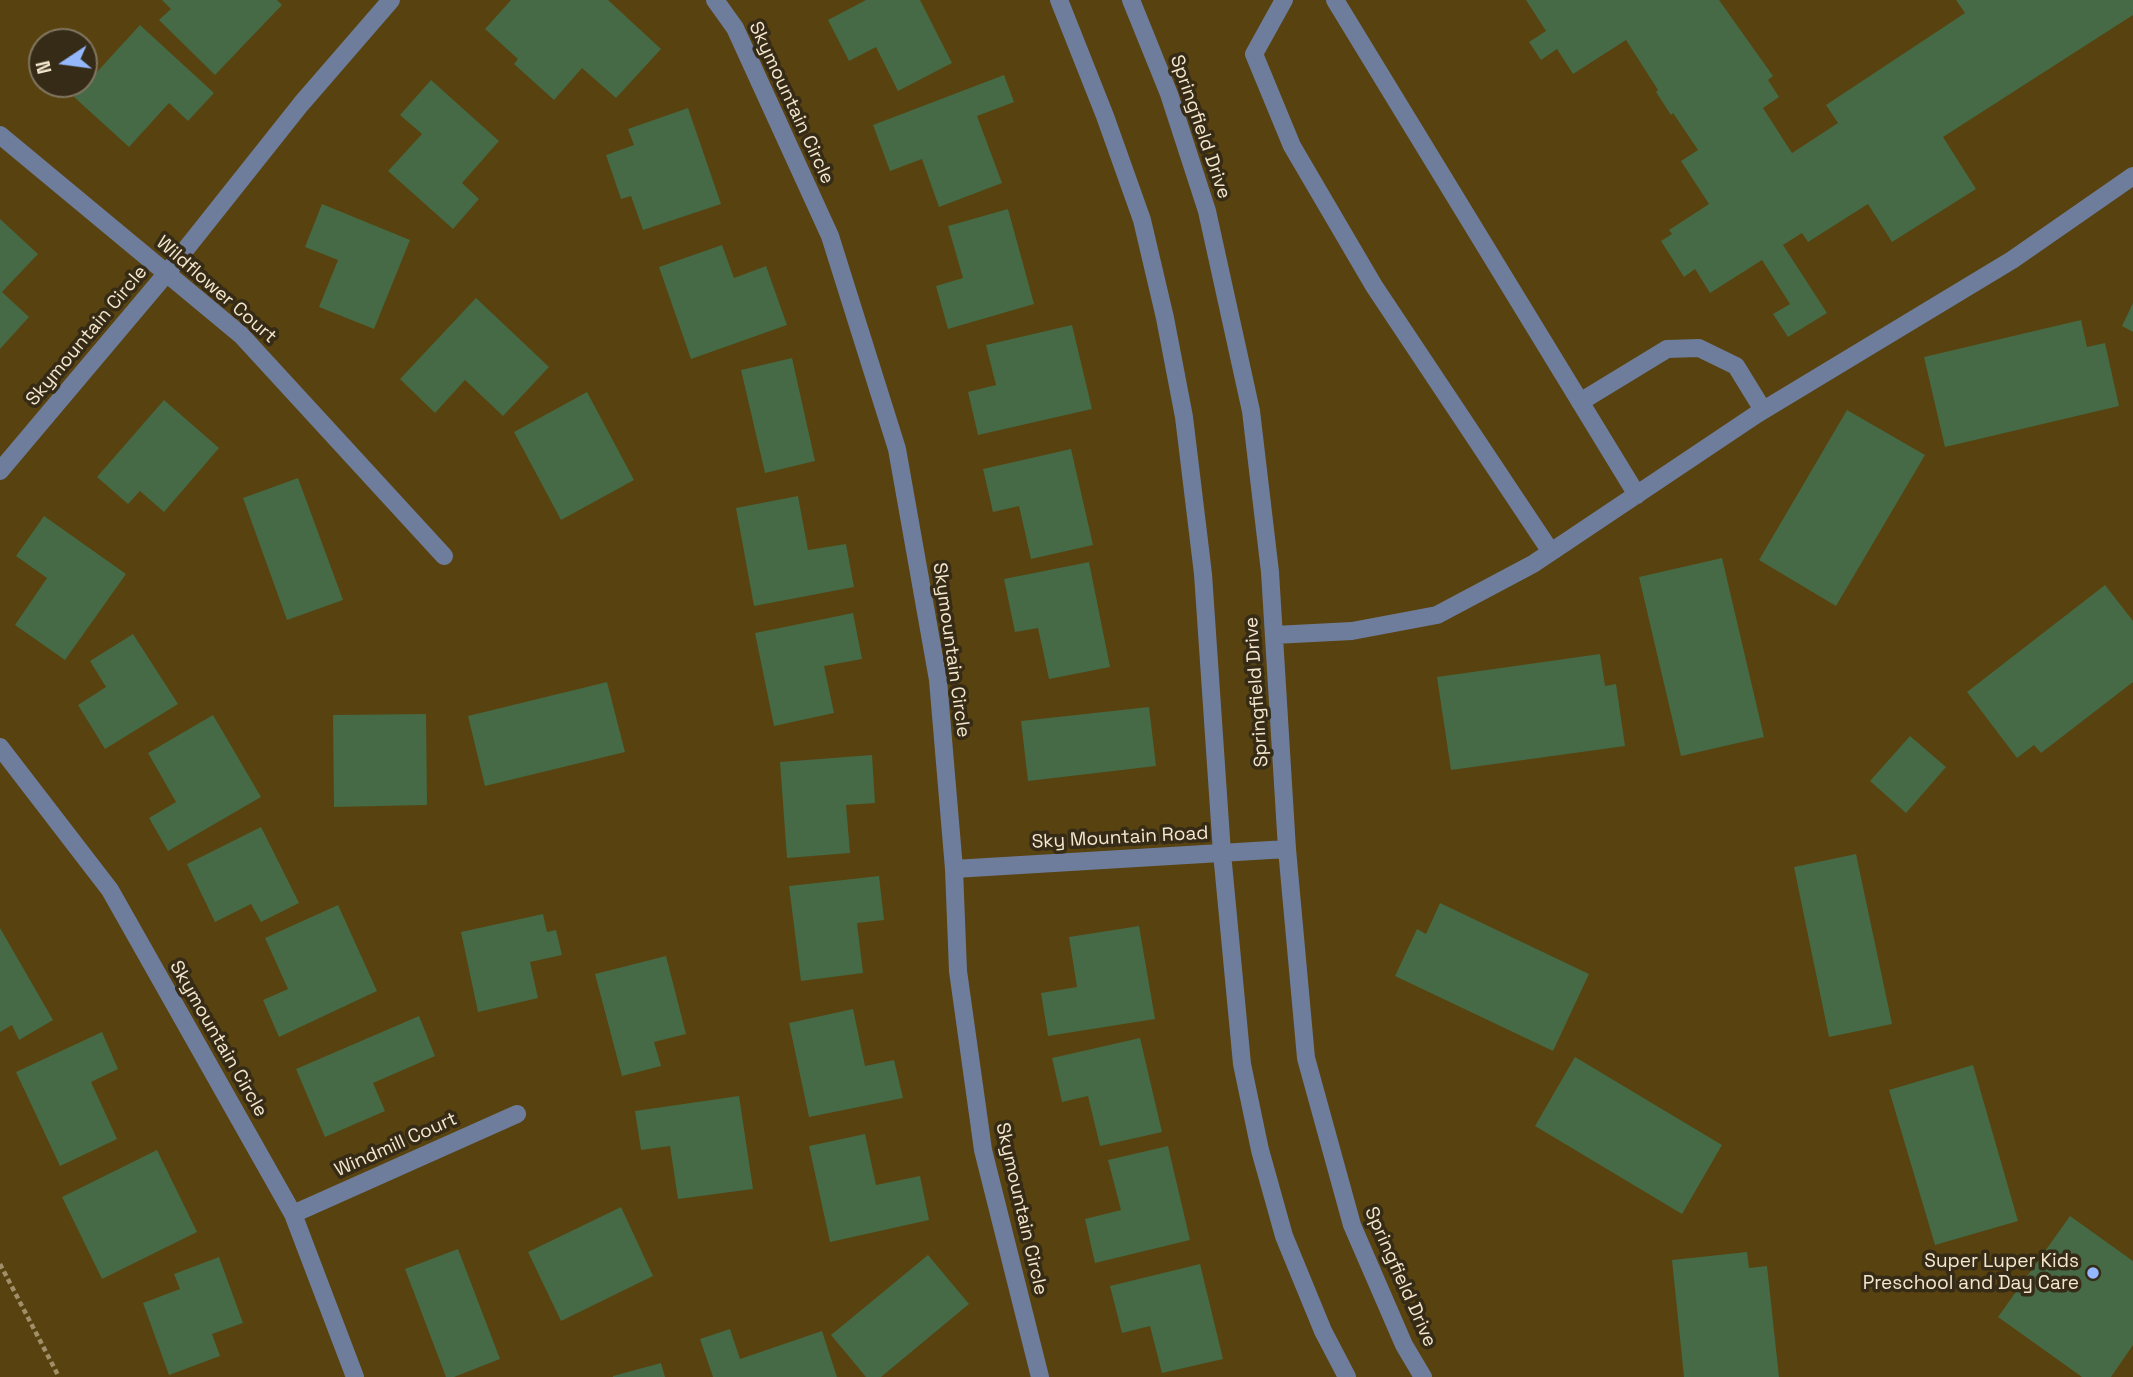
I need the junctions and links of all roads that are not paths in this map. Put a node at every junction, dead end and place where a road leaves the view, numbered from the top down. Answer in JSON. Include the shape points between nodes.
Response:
{"nodes":[{"id":1,"x":391,"y":0,"type":"edge"},
{"id":2,"x":715,"y":0,"type":"edge"},
{"id":3,"x":1059,"y":0,"type":"edge"},
{"id":4,"x":1130,"y":0,"type":"edge"},
{"id":5,"x":1284,"y":0,"type":"edge"},
{"id":6,"x":1335,"y":0,"type":"edge"},
{"id":7,"x":0,"y":135,"type":"edge"},
{"id":8,"x":2133,"y":176,"type":"edge"},
{"id":9,"x":166,"y":274,"type":"junction"},
{"id":10,"x":1580,"y":401,"type":"junction"},
{"id":11,"x":1763,"y":410,"type":"junction"},
{"id":12,"x":0,"y":471,"type":"edge"},
{"id":13,"x":1637,"y":495,"type":"junction"},
{"id":14,"x":1551,"y":552,"type":"junction"},
{"id":15,"x":444,"y":556,"type":"dead end"},
{"id":16,"x":1274,"y":635,"type":"junction"},
{"id":17,"x":0,"y":747,"type":"edge"},
{"id":18,"x":1287,"y":849,"type":"junction"},
{"id":19,"x":1222,"y":853,"type":"junction"},
{"id":20,"x":954,"y":869,"type":"junction"},
{"id":21,"x":517,"y":1114,"type":"dead end"},
{"id":22,"x":293,"y":1214,"type":"junction"},
{"id":23,"x":355,"y":1377,"type":"edge"},
{"id":24,"x":1040,"y":1377,"type":"edge"},
{"id":25,"x":1347,"y":1377,"type":"edge"},
{"id":26,"x":1423,"y":1377,"type":"edge"}],
"edges":[{"from":1,"to":9,"type":"street","name":"Skymountain Circle","via":[[301,104]]},
{"from":2,"to":20,"type":"street","name":"Skymountain Circle","via":[[736,29],[830,236],[897,449],[938,680]]},
{"from":3,"to":19,"type":"street","via":[[1142,220],[1166,318],[1184,417],[1203,574]]},
{"from":4,"to":16,"type":"street","name":"Springfield Drive","via":[[1207,211],[1251,411]]},
{"from":5,"to":14,"type":"street","via":[[1254,54],[1292,146],[1374,286]]},
{"from":6,"to":10,"type":"street"},
{"from":7,"to":9,"type":"street","name":"Wildflower Court"},
{"from":8,"to":11,"type":"street","via":[[2012,260]]},
{"from":9,"to":12,"type":"street","name":"Skymountain Circle"},
{"from":9,"to":15,"type":"street","name":"Wildflower Court","via":[[241,335]]},
{"from":10,"to":11,"type":"street","via":[[1667,349],[1699,348],[1736,366]]},
{"from":10,"to":13,"type":"street"},
{"from":11,"to":13,"type":"street"},
{"from":13,"to":14,"type":"street"},
{"from":14,"to":16,"type":"street","via":[[1437,615],[1352,631]]},
{"from":16,"to":18,"type":"street","name":"Springfield Drive"},
{"from":17,"to":22,"type":"street","name":"Skymountain Circle","via":[[110,890]]},
{"from":18,"to":19,"type":"street","name":"Sky Mountain Road"},
{"from":18,"to":26,"type":"street","name":"Springfield Drive","via":[[1306,1058],[1352,1225],[1404,1345]]},
{"from":19,"to":20,"type":"street","name":"Sky Mountain Road"},
{"from":19,"to":25,"type":"street","via":[[1241,1064],[1260,1150],[1284,1236]]},
{"from":20,"to":24,"type":"street","name":"Skymountain Circle","via":[[958,971],[983,1150]]},
{"from":21,"to":22,"type":"street","name":"Windmill Court"},
{"from":22,"to":23,"type":"street","name":"Skymountain Circle"}]}
